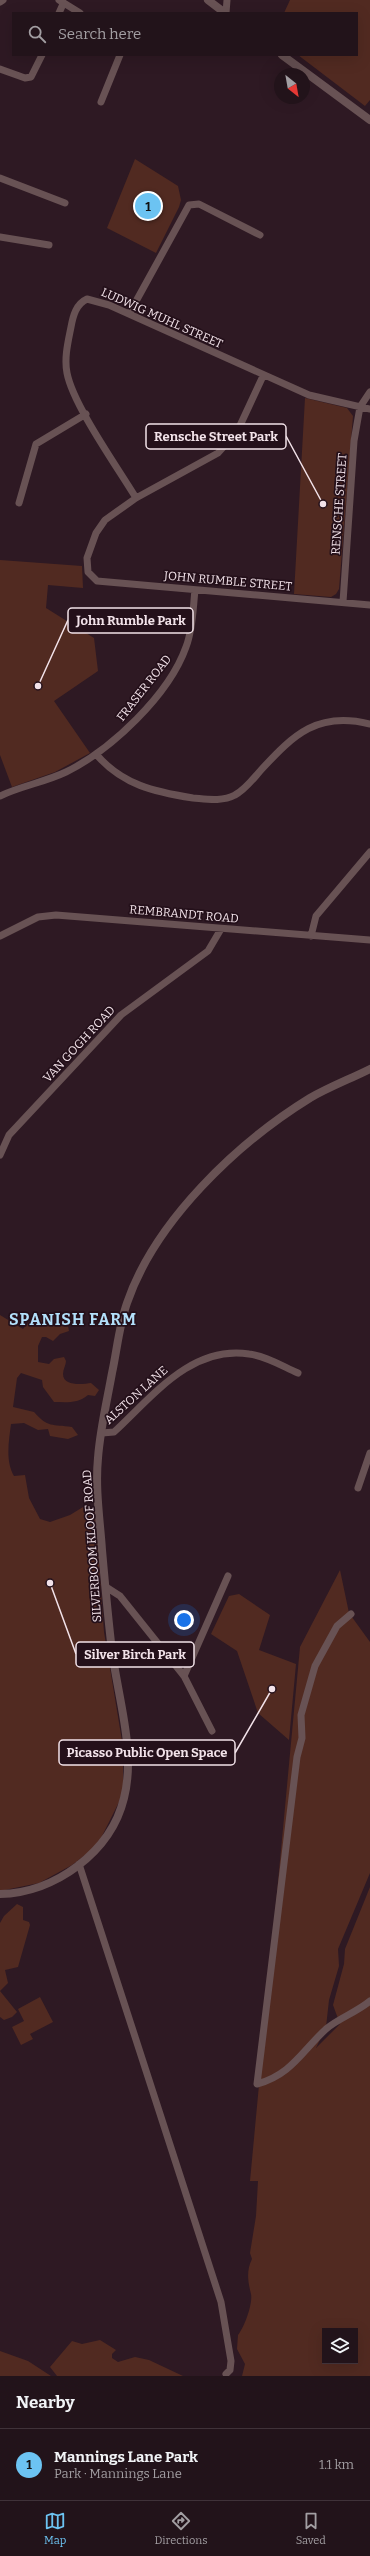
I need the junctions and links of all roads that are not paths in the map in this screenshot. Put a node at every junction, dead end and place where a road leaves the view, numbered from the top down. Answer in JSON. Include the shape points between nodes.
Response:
{"nodes":[{"id":1,"x":3,"y":0,"type":"edge"},
{"id":2,"x":208,"y":0,"type":"edge"},
{"id":3,"x":227,"y":0,"type":"edge"},
{"id":4,"x":0,"y":2,"type":"edge"},
{"id":5,"x":61,"y":2,"type":"edge"},
{"id":6,"x":59,"y":12,"type":"edge"},
{"id":7,"x":78,"y":12,"type":"edge"},
{"id":8,"x":225,"y":12,"type":"edge"},
{"id":9,"x":226,"y":12,"type":"edge"},
{"id":10,"x":42,"y":56,"type":"edge"},
{"id":11,"x":120,"y":56,"type":"edge"},
{"id":12,"x":283,"y":56,"type":"edge"},
{"id":13,"x":0,"y":69,"type":"edge"},
{"id":14,"x":102,"y":102,"type":"dead end"},
{"id":15,"x":370,"y":120,"type":"edge"},
{"id":16,"x":0,"y":178,"type":"edge"},
{"id":17,"x":65,"y":203,"type":"dead end"},
{"id":18,"x":260,"y":236,"type":"dead end"},
{"id":19,"x":0,"y":237,"type":"edge"},
{"id":20,"x":49,"y":245,"type":"dead end"},
{"id":21,"x":129,"y":314,"type":"junction"},
{"id":22,"x":264,"y":376,"type":"junction"},
{"id":23,"x":370,"y":392,"type":"edge"},
{"id":24,"x":360,"y":407,"type":"junction"},
{"id":25,"x":370,"y":409,"type":"edge"},
{"id":26,"x":86,"y":414,"type":"junction"},
{"id":27,"x":136,"y":498,"type":"junction"},
{"id":28,"x":19,"y":503,"type":"dead end"},
{"id":29,"x":195,"y":590,"type":"junction"},
{"id":30,"x":343,"y":602,"type":"junction"},
{"id":31,"x":370,"y":605,"type":"edge"},
{"id":32,"x":370,"y":724,"type":"edge"},
{"id":33,"x":96,"y":754,"type":"junction"},
{"id":34,"x":0,"y":796,"type":"edge"},
{"id":35,"x":370,"y":852,"type":"edge"},
{"id":36,"x":221,"y":928,"type":"junction"},
{"id":37,"x":0,"y":936,"type":"edge"},
{"id":38,"x":311,"y":936,"type":"junction"},
{"id":39,"x":370,"y":940,"type":"edge"},
{"id":40,"x":370,"y":1069,"type":"edge"},
{"id":41,"x":0,"y":1155,"type":"edge"},
{"id":42,"x":298,"y":1373,"type":"dead end"},
{"id":43,"x":102,"y":1433,"type":"junction"},
{"id":44,"x":370,"y":1453,"type":"edge"},
{"id":45,"x":358,"y":1488,"type":"dead end"},
{"id":46,"x":228,"y":1576,"type":"dead end"},
{"id":47,"x":106,"y":1586,"type":"junction"},
{"id":48,"x":351,"y":1614,"type":"dead end"},
{"id":49,"x":184,"y":1676,"type":"junction"},
{"id":50,"x":212,"y":1731,"type":"dead end"},
{"id":51,"x":79,"y":1864,"type":"junction"},
{"id":52,"x":0,"y":1894,"type":"edge"},
{"id":53,"x":370,"y":2001,"type":"edge"},
{"id":54,"x":226,"y":2374,"type":"dead end"}],
"edges":[{"from":1,"to":4,"type":"street"},
{"from":2,"to":8,"type":"street"},
{"from":3,"to":9,"type":"street"},
{"from":5,"to":6,"type":"street"},
{"from":5,"to":7,"type":"street"},
{"from":10,"to":13,"type":"street","via":[[31,77],[25,78]]},
{"from":11,"to":14,"type":"street"},
{"from":12,"to":15,"type":"street"},
{"from":16,"to":17,"type":"street"},
{"from":18,"to":21,"type":"street","via":[[199,204],[189,205]]},
{"from":19,"to":20,"type":"street"},
{"from":21,"to":22,"type":"street","name":"LUDWIG MUHL STREET"},
{"from":21,"to":26,"type":"street","name":"LUDWIG MUHL STREET","via":[[90,299],[82,302],[74,314],[68,339],[66,368],[70,383]]},
{"from":22,"to":24,"type":"street","name":"LUDWIG MUHL STREET","via":[[309,395]]},
{"from":22,"to":27,"type":"street","via":[[237,432],[218,453]]},
{"from":23,"to":24,"type":"street"},
{"from":24,"to":25,"type":"street","name":"LUDWIG MUHL STREET"},
{"from":24,"to":30,"type":"street","name":"RENSCHE STREET","via":[[354,441]]},
{"from":26,"to":27,"type":"street","name":"LUDWIG MUHL STREET"},
{"from":26,"to":28,"type":"street","via":[[36,444]]},
{"from":27,"to":29,"type":"street","name":"JOHN RUMBLE STREET","via":[[114,512],[100,526],[87,558],[88,572],[97,581]]},
{"from":29,"to":30,"type":"street","name":"JOHN RUMBLE STREET"},
{"from":29,"to":33,"type":"street","name":"FRASER ROAD","via":[[190,634],[178,664],[143,712],[125,731]]},
{"from":30,"to":31,"type":"street","name":"JOHN RUMBLE STREET"},
{"from":32,"to":33,"type":"street","via":[[330,720],[311,726],[286,743],[246,787],[234,796],[222,799],[204,799],[145,789],[125,780]]},
{"from":33,"to":34,"type":"street","name":"FRASER ROAD","via":[[54,777]]},
{"from":35,"to":38,"type":"street","via":[[316,916]]},
{"from":36,"to":37,"type":"street","name":"REMBRANDT ROAD","via":[[48,915],[38,917]]},
{"from":36,"to":38,"type":"street","name":"REMBRANDT ROAD"},
{"from":36,"to":41,"type":"street","name":"VAN GOGH ROAD","via":[[208,951],[121,1015],[10,1135]]},
{"from":38,"to":39,"type":"street","name":"REMBRANDT ROAD"},
{"from":40,"to":43,"type":"street","name":"SILVERBOOM KLOOF ROAD","via":[[312,1097],[246,1144],[162,1233],[123,1315]]},
{"from":42,"to":43,"type":"street","name":"ALSTON LANE","via":[[249,1354],[227,1354],[208,1358],[173,1376],[114,1432]]},
{"from":43,"to":47,"type":"street","name":"SILVERBOOM KLOOF ROAD","via":[[98,1459],[98,1488]]},
{"from":44,"to":45,"type":"street"},
{"from":46,"to":49,"type":"street"},
{"from":47,"to":49,"type":"street","via":[[120,1596]]},
{"from":47,"to":51,"type":"street","name":"SILVERBOOM KLOOF ROAD","via":[[128,1775],[125,1795],[115,1823],[99,1846]]},
{"from":48,"to":53,"type":"street","via":[[338,1626],[315,1666],[301,1715],[302,1738],[297,1757],[257,2084],[275,2079],[327,2029]]},
{"from":49,"to":50,"type":"street"},
{"from":51,"to":52,"type":"street","name":"SILVERBOOM KLOOF ROAD","via":[[45,1885],[22,1892]]},
{"from":51,"to":54,"type":"street","via":[[221,2302],[230,2360],[230,2370]]}]}
